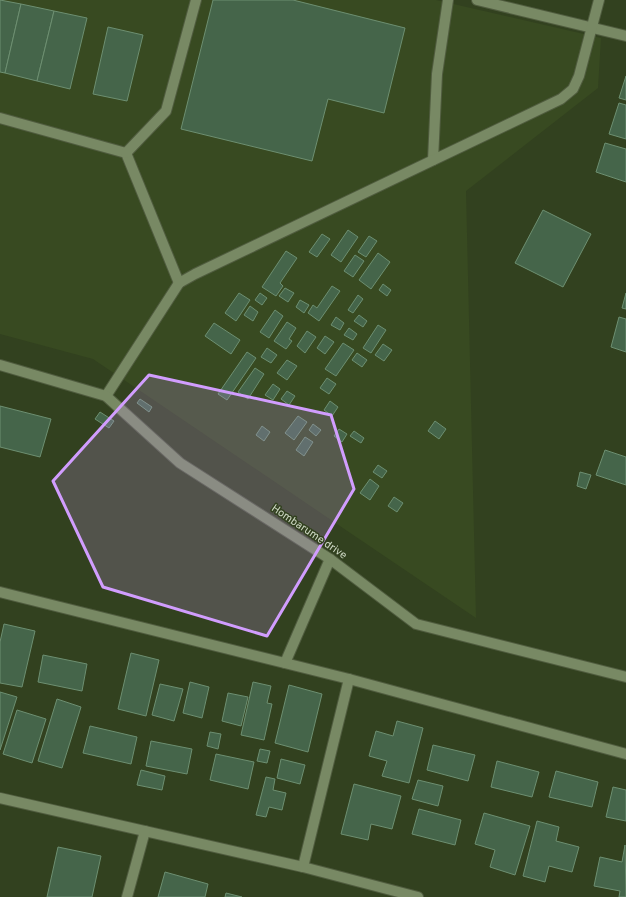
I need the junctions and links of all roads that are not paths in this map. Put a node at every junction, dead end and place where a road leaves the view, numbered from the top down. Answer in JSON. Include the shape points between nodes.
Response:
{"nodes":[{"id":1,"x":196,"y":0,"type":"edge"},
{"id":2,"x":448,"y":0,"type":"edge"},
{"id":3,"x":477,"y":0,"type":"edge"},
{"id":4,"x":598,"y":0,"type":"edge"},
{"id":5,"x":591,"y":27,"type":"junction"},
{"id":6,"x":626,"y":36,"type":"edge"},
{"id":7,"x":0,"y":118,"type":"edge"},
{"id":8,"x":126,"y":153,"type":"junction"},
{"id":9,"x":433,"y":160,"type":"junction"},
{"id":10,"x":179,"y":283,"type":"junction"},
{"id":11,"x":0,"y":365,"type":"edge"},
{"id":12,"x":106,"y":396,"type":"junction"},
{"id":13,"x":330,"y":559,"type":"junction"},
{"id":14,"x":0,"y":592,"type":"edge"},
{"id":15,"x":285,"y":663,"type":"junction"},
{"id":16,"x":626,"y":677,"type":"edge"},
{"id":17,"x":349,"y":679,"type":"junction"},
{"id":18,"x":626,"y":754,"type":"edge"},
{"id":19,"x":0,"y":798,"type":"edge"},
{"id":20,"x":145,"y":831,"type":"junction"},
{"id":21,"x":302,"y":867,"type":"junction"},
{"id":22,"x":127,"y":897,"type":"edge"},
{"id":23,"x":418,"y":897,"type":"edge"}],
"edges":[{"from":1,"to":8,"type":"street","via":[[166,111]]},
{"from":2,"to":9,"type":"street","via":[[437,74]]},
{"from":3,"to":5,"type":"street"},
{"from":4,"to":5,"type":"street"},
{"from":5,"to":6,"type":"street"},
{"from":5,"to":9,"type":"street","via":[[579,76],[573,89],[561,99]]},
{"from":7,"to":8,"type":"street"},
{"from":8,"to":10,"type":"street"},
{"from":9,"to":10,"type":"street"},
{"from":10,"to":12,"type":"street"},
{"from":11,"to":12,"type":"street","name":"Hombarume drive"},
{"from":12,"to":13,"type":"street","name":"Hombarume drive","via":[[180,462]]},
{"from":13,"to":15,"type":"street"},
{"from":13,"to":16,"type":"street","name":"Hombarume drive","via":[[416,624]]},
{"from":14,"to":15,"type":"street"},
{"from":15,"to":17,"type":"street"},
{"from":17,"to":18,"type":"street"},
{"from":17,"to":21,"type":"street"},
{"from":19,"to":20,"type":"street"},
{"from":20,"to":21,"type":"street"},
{"from":20,"to":22,"type":"street"},
{"from":21,"to":23,"type":"street"}]}
